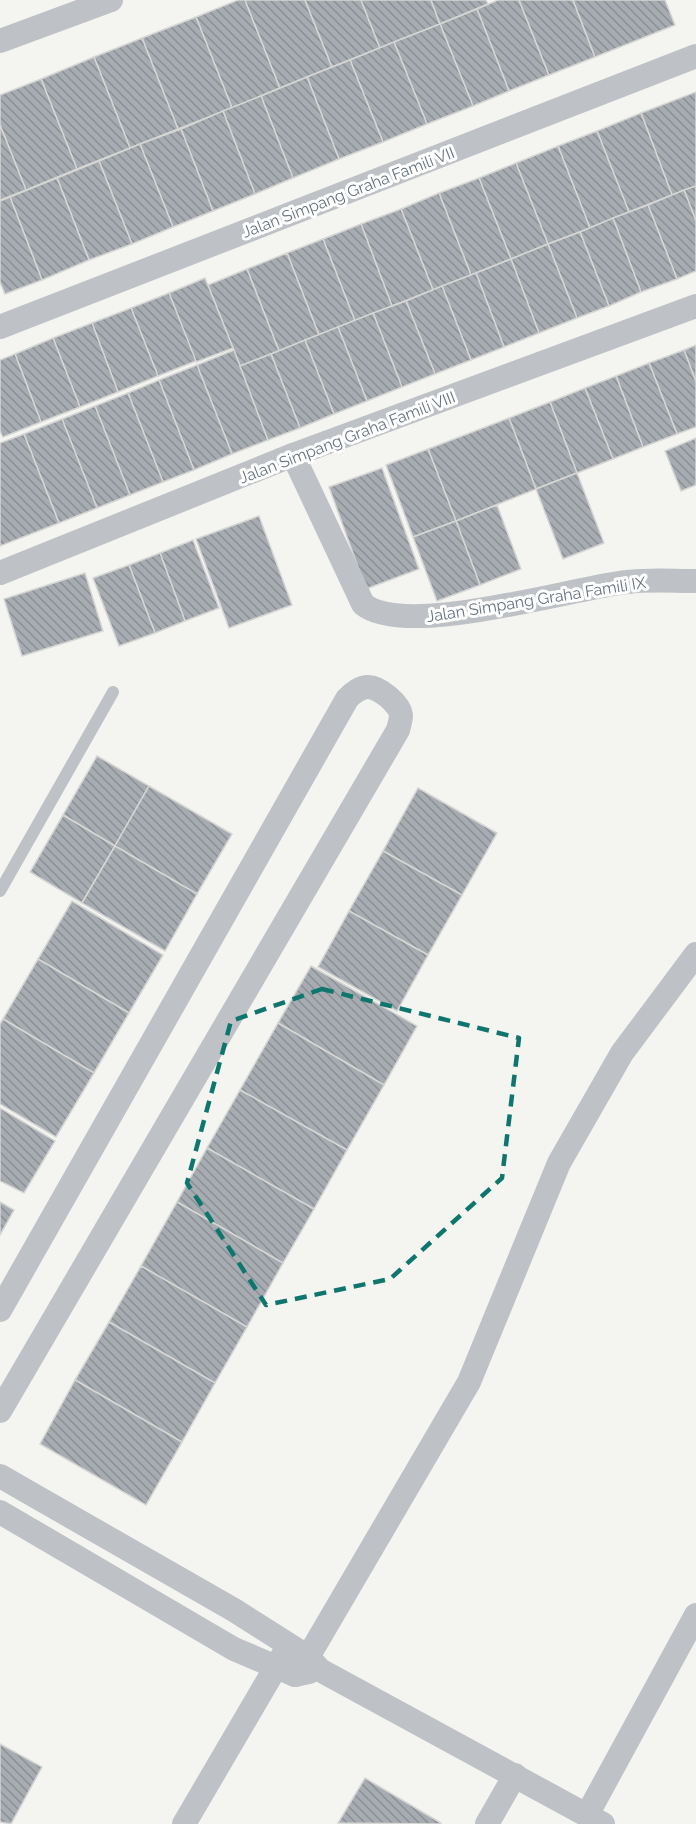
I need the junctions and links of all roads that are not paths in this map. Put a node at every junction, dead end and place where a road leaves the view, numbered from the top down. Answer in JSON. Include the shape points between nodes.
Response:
{"nodes":[{"id":1,"x":111,"y":0,"type":"edge"},
{"id":2,"x":0,"y":41,"type":"edge"},
{"id":3,"x":696,"y":56,"type":"edge"},
{"id":4,"x":696,"y":306,"type":"edge"},
{"id":5,"x":0,"y":327,"type":"edge"},
{"id":6,"x":293,"y":455,"type":"junction"},
{"id":7,"x":0,"y":573,"type":"edge"},
{"id":8,"x":696,"y":581,"type":"edge"},
{"id":9,"x":113,"y":692,"type":"dead end"},
{"id":10,"x":0,"y":891,"type":"edge"},
{"id":11,"x":696,"y":954,"type":"edge"},
{"id":12,"x":0,"y":1310,"type":"edge"},
{"id":13,"x":0,"y":1411,"type":"edge"},
{"id":14,"x":0,"y":1476,"type":"edge"},
{"id":15,"x":0,"y":1512,"type":"edge"},
{"id":16,"x":696,"y":1615,"type":"edge"},
{"id":17,"x":297,"y":1663,"type":"junction"},
{"id":18,"x":515,"y":1775,"type":"junction"},
{"id":19,"x":595,"y":1820,"type":"edge"},
{"id":20,"x":184,"y":1824,"type":"edge"},
{"id":21,"x":487,"y":1824,"type":"edge"}],
"edges":[{"from":1,"to":2,"type":"street"},
{"from":3,"to":5,"type":"street","name":"Jalan Simpang Graha Famili VII"},
{"from":4,"to":6,"type":"street","name":"Jalan Simpang Graha Famili VIII"},
{"from":6,"to":7,"type":"street","name":"Jalan Simpang Graha Famili VIII"},
{"from":6,"to":8,"type":"street","name":"Jalan Simpang Graha Famili IX","via":[[363,604],[373,612],[430,617],[628,581]]},
{"from":9,"to":10,"type":"lane"},
{"from":11,"to":17,"type":"street","via":[[622,1053],[559,1163],[469,1382]]},
{"from":12,"to":13,"type":"street","via":[[347,699],[366,687],[386,695],[399,709],[398,730]]},
{"from":14,"to":17,"type":"street","via":[[234,1610]]},
{"from":15,"to":17,"type":"street","via":[[234,1649]]},
{"from":16,"to":19,"type":"street"},
{"from":17,"to":18,"type":"street"},
{"from":17,"to":20,"type":"street"},
{"from":18,"to":19,"type":"street"},
{"from":18,"to":21,"type":"street"}]}
